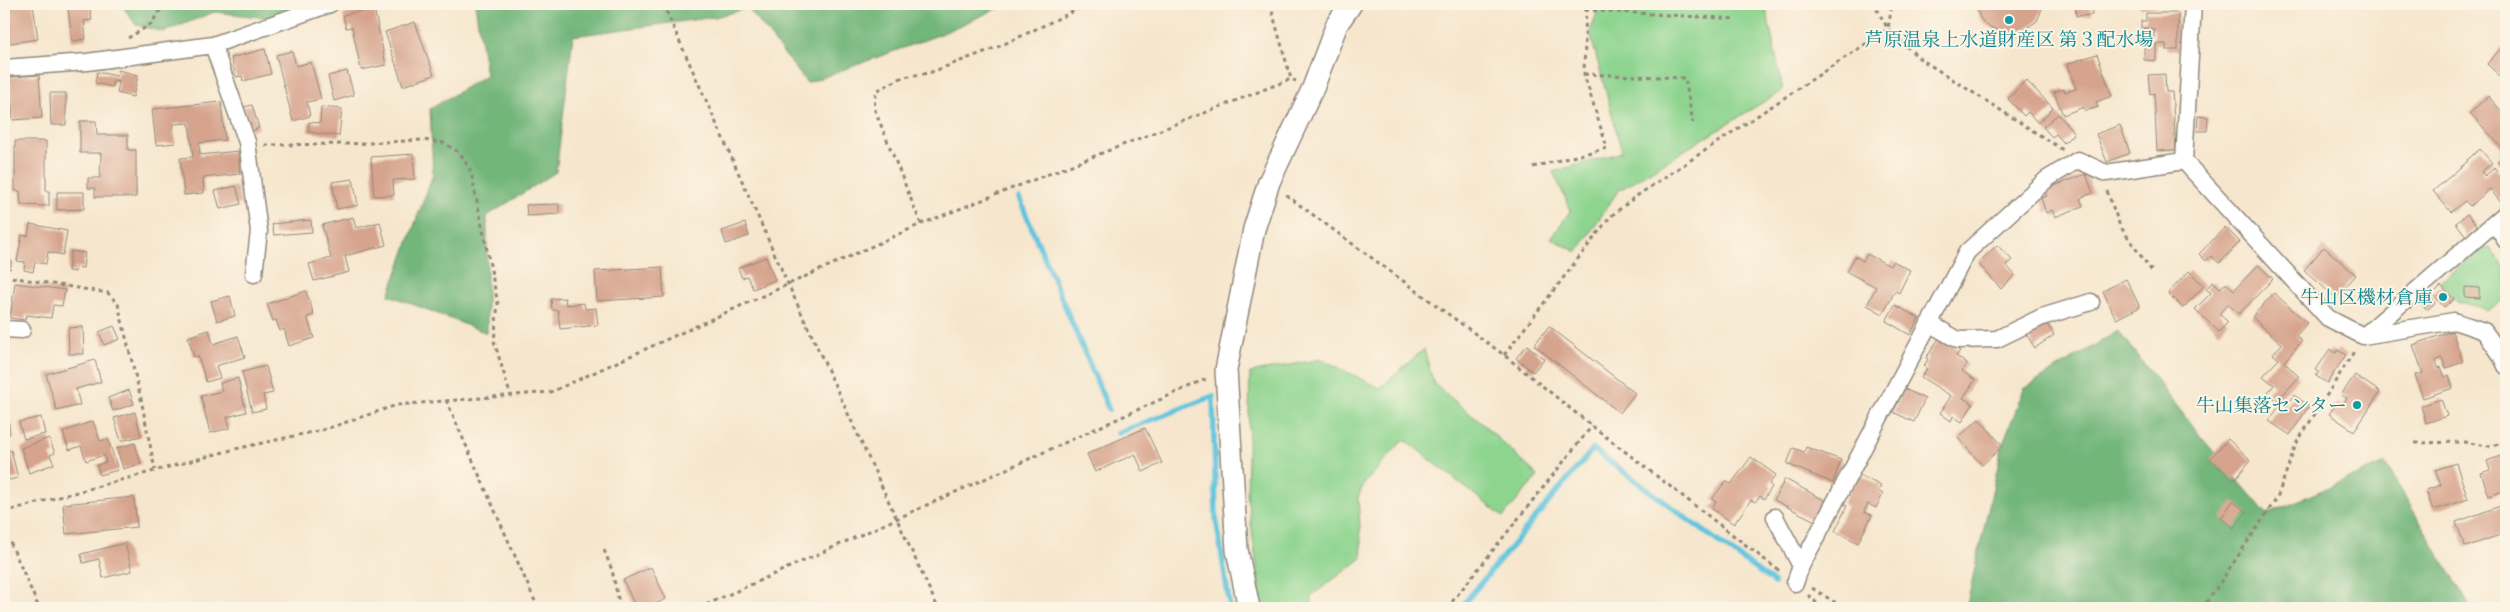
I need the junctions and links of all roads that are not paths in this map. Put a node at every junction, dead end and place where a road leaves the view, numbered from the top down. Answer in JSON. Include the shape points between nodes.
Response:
{"nodes":[{"id":1,"x":330,"y":4,"type":"edge"},
{"id":2,"x":1351,"y":4,"type":"edge"},
{"id":3,"x":2193,"y":4,"type":"edge"},
{"id":4,"x":213,"y":45,"type":"junction"},
{"id":5,"x":4,"y":68,"type":"edge"},
{"id":6,"x":2184,"y":161,"type":"junction"},
{"id":7,"x":2500,"y":218,"type":"edge"},
{"id":8,"x":2506,"y":241,"type":"edge"},
{"id":9,"x":254,"y":274,"type":"dead end"},
{"id":10,"x":2091,"y":302,"type":"dead end"},
{"id":11,"x":1929,"y":323,"type":"junction"},
{"id":12,"x":4,"y":329,"type":"edge"},
{"id":13,"x":22,"y":330,"type":"dead end"},
{"id":14,"x":2363,"y":336,"type":"junction"},
{"id":15,"x":2506,"y":366,"type":"edge"},
{"id":16,"x":1775,"y":517,"type":"dead end"},
{"id":17,"x":1249,"y":608,"type":"edge"}],
"edges":[{"from":1,"to":4,"type":"street"},
{"from":2,"to":17,"type":"street","via":[[1337,24],[1313,88],[1269,182],[1254,229],[1226,370],[1237,550]]},
{"from":3,"to":6,"type":"street"},
{"from":4,"to":5,"type":"street","via":[[106,60]]},
{"from":4,"to":9,"type":"street","via":[[247,142],[259,231]]},
{"from":6,"to":11,"type":"street","via":[[2106,172],[2078,160],[2047,179],[1966,252]]},
{"from":6,"to":14,"type":"street","via":[[2328,318]]},
{"from":7,"to":8,"type":"street"},
{"from":7,"to":14,"type":"street"},
{"from":10,"to":11,"type":"street","via":[[2042,317],[1997,340],[1958,340]]},
{"from":11,"to":16,"type":"street","via":[[1798,576]]},
{"from":12,"to":13,"type":"street"},
{"from":14,"to":15,"type":"street","via":[[2454,321],[2484,331]]}]}
